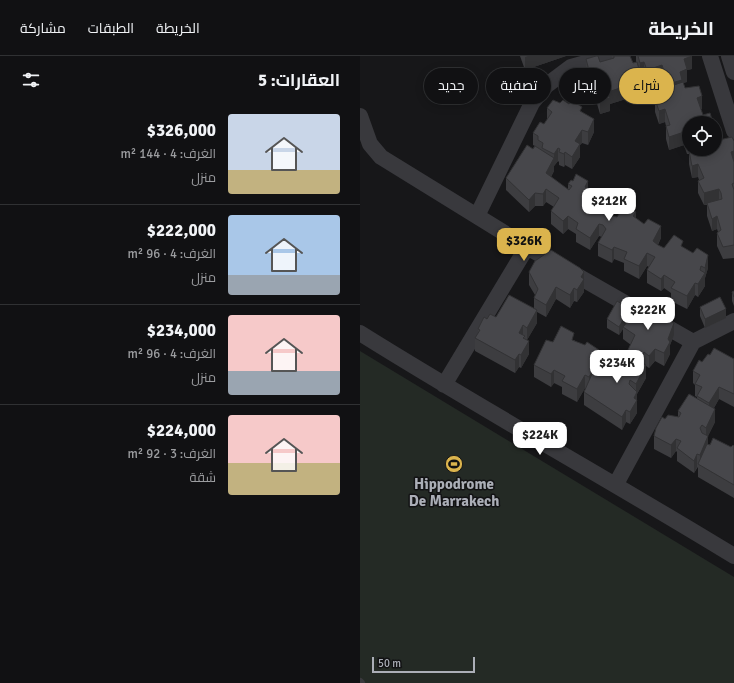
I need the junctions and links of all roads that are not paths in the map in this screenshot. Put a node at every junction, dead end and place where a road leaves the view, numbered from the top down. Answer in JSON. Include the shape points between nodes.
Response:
{"nodes":[{"id":1,"x":610,"y":56,"type":"edge"},
{"id":2,"x":710,"y":56,"type":"edge"},
{"id":3,"x":730,"y":56,"type":"edge"},
{"id":4,"x":734,"y":72,"type":"edge"},
{"id":5,"x":727,"y":85,"type":"edge"},
{"id":6,"x":360,"y":116,"type":"edge"},
{"id":7,"x":733,"y":124,"type":"edge"},
{"id":8,"x":477,"y":216,"type":"junction"},
{"id":9,"x":527,"y":247,"type":"junction"},
{"id":10,"x":734,"y":321,"type":"edge"},
{"id":11,"x":360,"y":333,"type":"edge"},
{"id":12,"x":694,"y":342,"type":"junction"},
{"id":13,"x":444,"y":385,"type":"junction"},
{"id":14,"x":616,"y":484,"type":"junction"},
{"id":15,"x":734,"y":556,"type":"edge"}],
"edges":[{"from":1,"to":8,"type":"street","via":[[571,67],[539,93]]},
{"from":2,"to":5,"type":"street"},
{"from":3,"to":4,"type":"street"},
{"from":5,"to":7,"type":"street"},
{"from":6,"to":8,"type":"street","via":[[370,144],[381,157]]},
{"from":8,"to":9,"type":"street"},
{"from":9,"to":12,"type":"street"},
{"from":9,"to":13,"type":"street"},
{"from":10,"to":12,"type":"street"},
{"from":11,"to":13,"type":"street"},
{"from":12,"to":14,"type":"street"},
{"from":13,"to":14,"type":"street"},
{"from":14,"to":15,"type":"street"}]}
